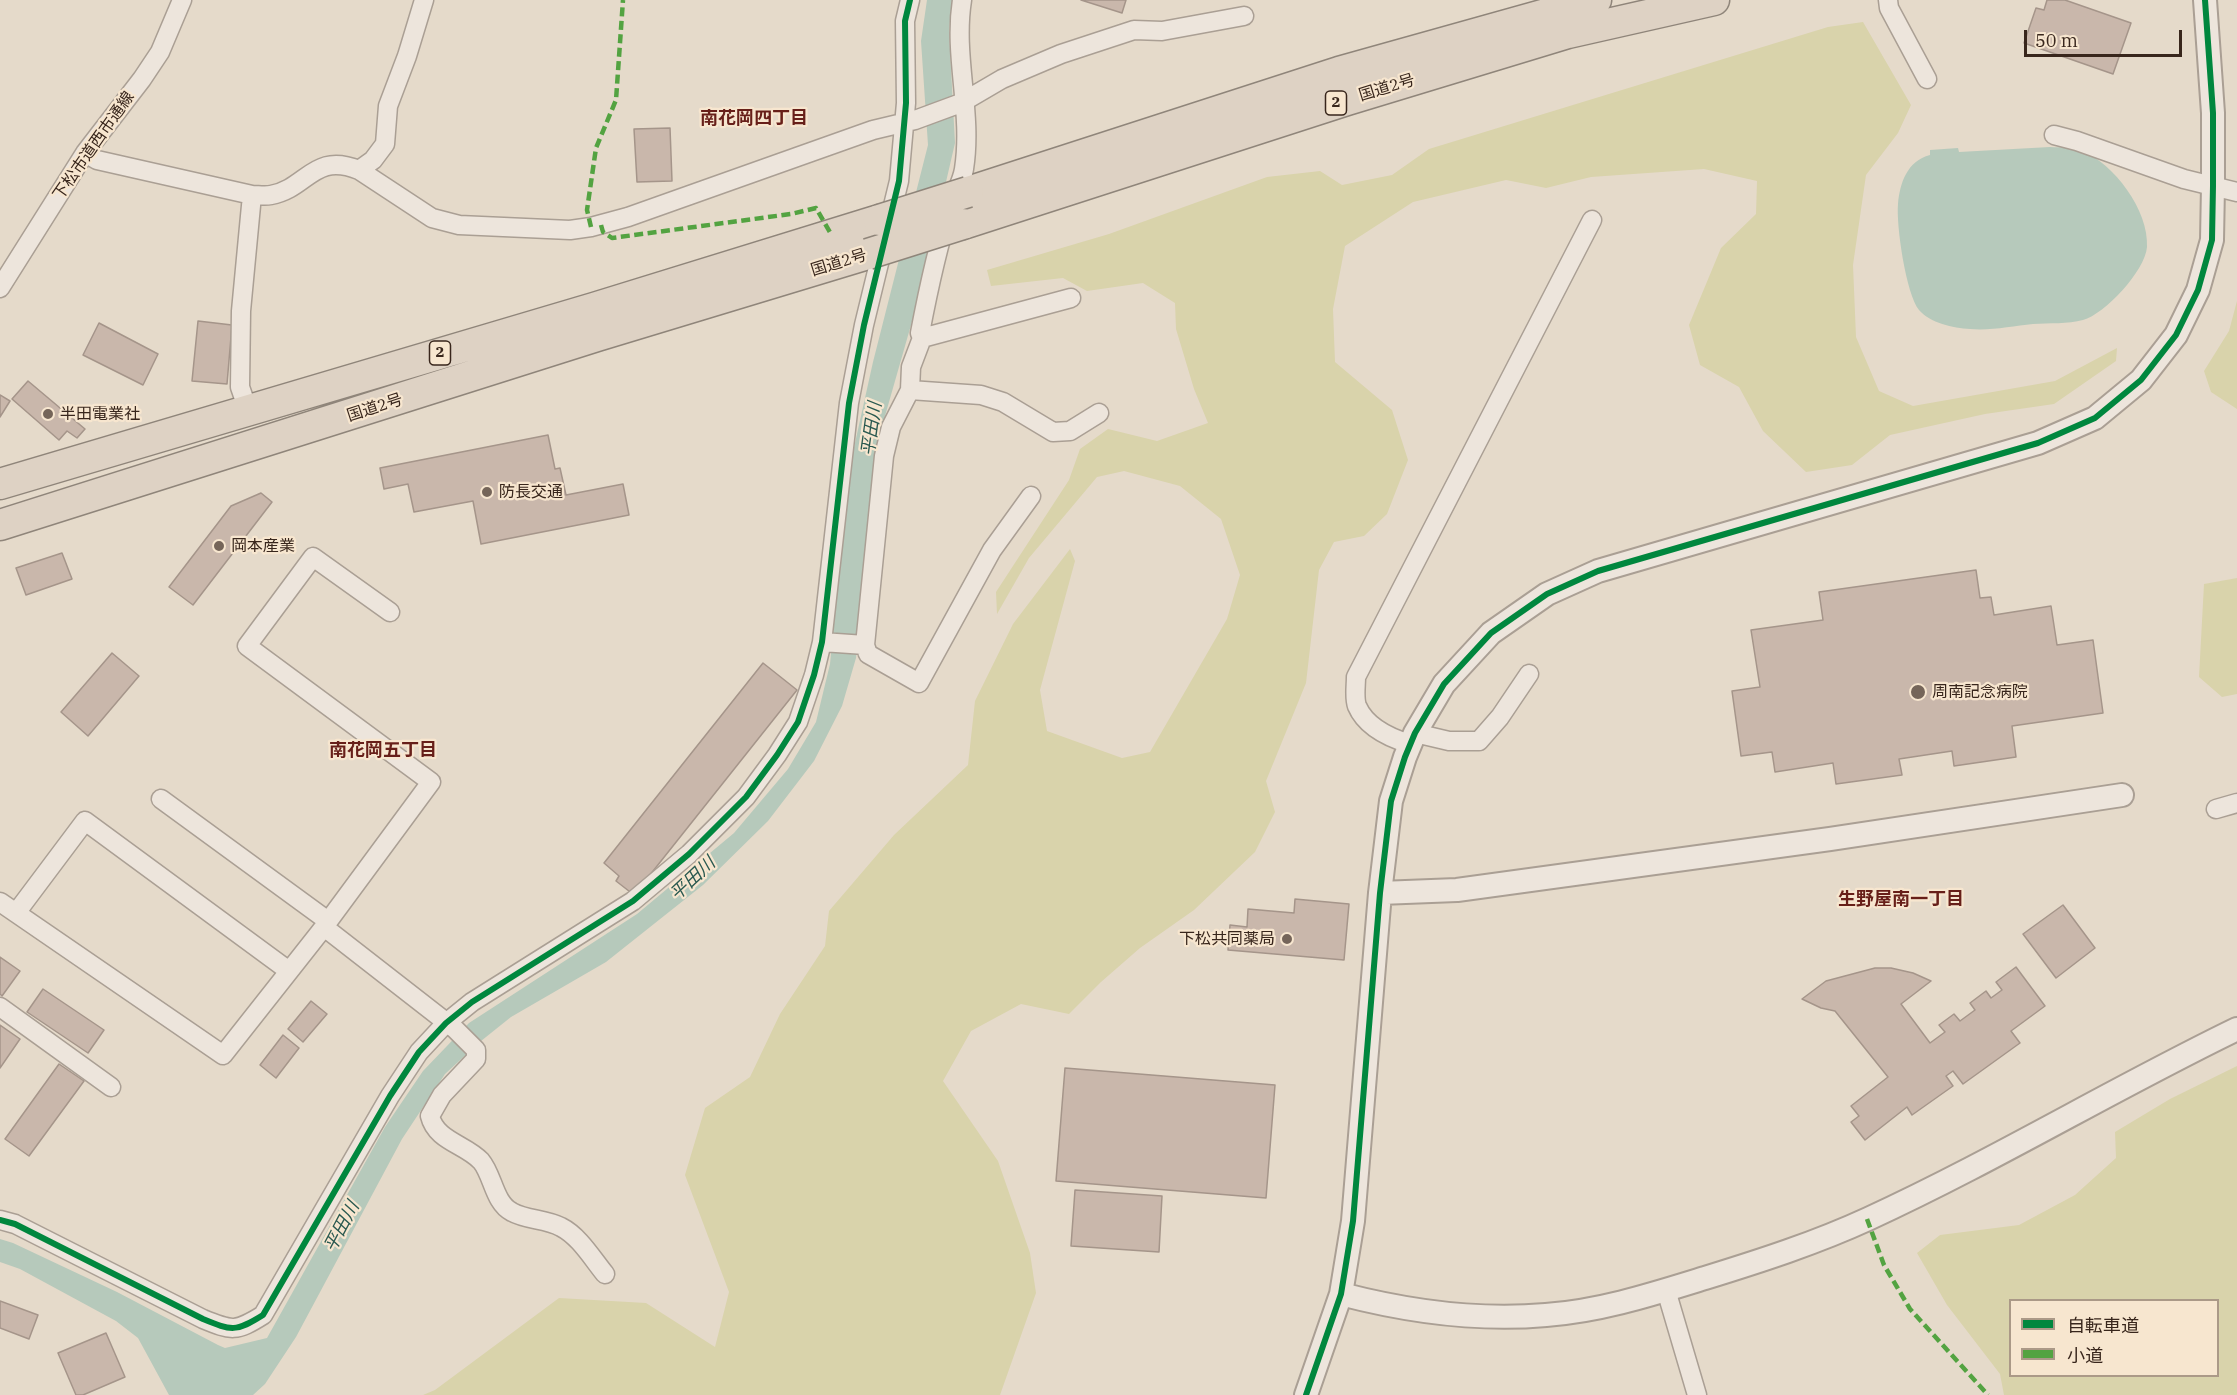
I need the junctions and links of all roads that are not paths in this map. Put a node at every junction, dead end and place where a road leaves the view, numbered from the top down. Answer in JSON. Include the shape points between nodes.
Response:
{"nodes":[{"id":1,"x":182,"y":0,"type":"edge"},
{"id":2,"x":424,"y":0,"type":"edge"},
{"id":3,"x":910,"y":0,"type":"edge"},
{"id":4,"x":962,"y":0,"type":"edge"},
{"id":5,"x":1596,"y":0,"type":"edge"},
{"id":6,"x":1714,"y":0,"type":"edge"},
{"id":7,"x":1888,"y":0,"type":"edge"},
{"id":8,"x":2205,"y":0,"type":"edge"},
{"id":9,"x":1244,"y":16,"type":"dead end"},
{"id":10,"x":1927,"y":79,"type":"dead end"},
{"id":11,"x":964,"y":102,"type":"junction"},
{"id":12,"x":909,"y":122,"type":"junction"},
{"id":13,"x":2054,"y":135,"type":"dead end"},
{"id":14,"x":85,"y":153,"type":"junction"},
{"id":15,"x":359,"y":170,"type":"junction"},
{"id":16,"x":2213,"y":186,"type":"junction"},
{"id":17,"x":2237,"y":192,"type":"edge"},
{"id":18,"x":252,"y":195,"type":"junction"},
{"id":19,"x":1592,"y":220,"type":"dead end"},
{"id":20,"x":0,"y":288,"type":"edge"},
{"id":21,"x":1071,"y":298,"type":"dead end"},
{"id":22,"x":921,"y":338,"type":"junction"},
{"id":23,"x":910,"y":390,"type":"junction"},
{"id":24,"x":248,"y":410,"type":"junction"},
{"id":25,"x":1099,"y":413,"type":"dead end"},
{"id":26,"x":0,"y":483,"type":"edge"},
{"id":27,"x":1031,"y":496,"type":"dead end"},
{"id":28,"x":0,"y":525,"type":"edge"},
{"id":29,"x":390,"y":612,"type":"dead end"},
{"id":30,"x":825,"y":643,"type":"junction"},
{"id":31,"x":862,"y":645,"type":"junction"},
{"id":32,"x":1529,"y":674,"type":"dead end"},
{"id":33,"x":1412,"y":739,"type":"junction"},
{"id":34,"x":2122,"y":795,"type":"dead end"},
{"id":35,"x":161,"y":800,"type":"dead end"},
{"id":36,"x":2237,"y":803,"type":"edge"},
{"id":37,"x":2216,"y":809,"type":"dead end"},
{"id":38,"x":1380,"y":893,"type":"junction"},
{"id":39,"x":0,"y":902,"type":"edge"},
{"id":40,"x":16,"y":913,"type":"junction"},
{"id":41,"x":326,"y":924,"type":"junction"},
{"id":42,"x":289,"y":972,"type":"junction"},
{"id":43,"x":0,"y":1007,"type":"edge"},
{"id":44,"x":451,"y":1026,"type":"junction"},
{"id":45,"x":2237,"y":1029,"type":"edge"},
{"id":46,"x":111,"y":1087,"type":"dead end"},
{"id":47,"x":0,"y":1220,"type":"edge"},
{"id":48,"x":604,"y":1274,"type":"dead end"},
{"id":49,"x":1666,"y":1290,"type":"junction"},
{"id":50,"x":1341,"y":1294,"type":"junction"},
{"id":51,"x":1306,"y":1395,"type":"edge"},
{"id":52,"x":1697,"y":1395,"type":"edge"}],
"edges":[{"from":1,"to":14,"type":"street","name":"下松市道西市通線","via":[[160,52]]},
{"from":2,"to":15,"type":"street","via":[[388,106],[385,144]]},
{"from":3,"to":12,"type":"street","via":[[905,21]]},
{"from":4,"to":11,"type":"street","via":[[958,25]]},
{"from":5,"to":24,"type":"highway","name":"国道2号","number":"2","bridge":true,"via":[[1339,72],[879,220]]},
{"from":6,"to":28,"type":"highway","name":"国道2号","number":"2","bridge":true,"via":[[1568,33],[1347,100]]},
{"from":7,"to":10,"type":"street"},
{"from":8,"to":16,"type":"street","via":[[2213,113]]},
{"from":9,"to":11,"type":"street","via":[[1162,31],[1134,30],[1012,74]]},
{"from":11,"to":12,"type":"street"},
{"from":11,"to":22,"type":"street","via":[[964,170],[929,285]]},
{"from":12,"to":15,"type":"street","via":[[873,130],[628,217],[570,230],[459,225],[432,218]]},
{"from":12,"to":30,"type":"street","via":[[849,403]]},
{"from":13,"to":16,"type":"street"},
{"from":14,"to":18,"type":"street","via":[[97,160]]},
{"from":14,"to":20,"type":"street","name":"下松市道西市通線"},
{"from":15,"to":18,"type":"street","via":[[346,165],[323,166],[283,191],[270,196]]},
{"from":16,"to":17,"type":"street"},
{"from":16,"to":33,"type":"street","via":[[2212,240],[2198,290],[2176,335],[2141,380],[2095,418],[2038,442],[1598,571],[1547,594],[1491,633],[1444,684]]},
{"from":18,"to":24,"type":"street","via":[[241,322],[240,387]]},
{"from":19,"to":33,"type":"street","via":[[1356,677],[1357,705],[1369,723],[1393,739]]},
{"from":21,"to":22,"type":"street"},
{"from":22,"to":23,"type":"street","via":[[911,367]]},
{"from":23,"to":25,"type":"street","via":[[981,395],[1003,402],[1053,432],[1070,431]]},
{"from":23,"to":31,"type":"street","via":[[891,427],[885,456]]},
{"from":24,"to":26,"type":"highway","name":"国道2号","number":"2"},
{"from":27,"to":31,"type":"street","via":[[992,550],[919,683],[868,654]]},
{"from":29,"to":41,"type":"street","via":[[313,557],[247,646],[431,782]]},
{"from":30,"to":31,"type":"street"},
{"from":30,"to":44,"type":"street","via":[[798,722],[746,797],[633,901],[472,1002]]},
{"from":32,"to":33,"type":"street","via":[[1479,741]]},
{"from":33,"to":38,"type":"street","via":[[1391,801]]},
{"from":34,"to":38,"type":"street","via":[[1468,888]]},
{"from":35,"to":41,"type":"street"},
{"from":36,"to":37,"type":"street"},
{"from":38,"to":50,"type":"street","via":[[1353,1221]]},
{"from":39,"to":40,"type":"street"},
{"from":40,"to":42,"type":"street","via":[[223,1055]]},
{"from":40,"to":42,"type":"street","via":[[85,820]]},
{"from":41,"to":42,"type":"street"},
{"from":41,"to":44,"type":"street"},
{"from":43,"to":46,"type":"street"},
{"from":44,"to":47,"type":"street","via":[[419,1052],[263,1316],[243,1328],[225,1328],[203,1319]]},
{"from":44,"to":48,"type":"street","via":[[477,1050],[476,1059],[442,1095],[430,1116],[433,1126],[478,1158],[510,1211],[561,1227],[575,1237]]},
{"from":45,"to":49,"type":"street","via":[[2019,1145],[1867,1220],[1770,1258]]},
{"from":49,"to":50,"type":"street","via":[[1608,1306],[1546,1315],[1465,1315]]},
{"from":49,"to":52,"type":"street"},
{"from":50,"to":51,"type":"street"}]}
